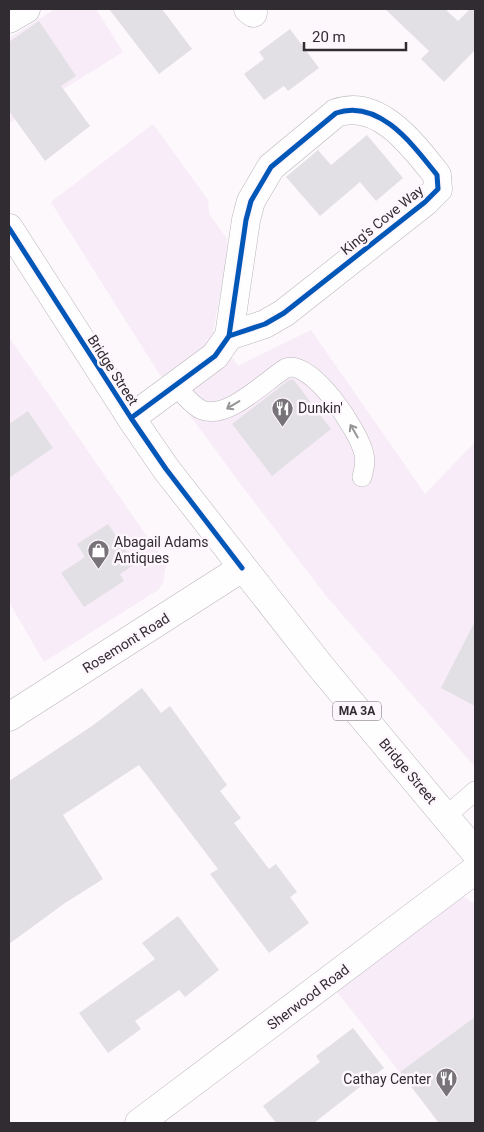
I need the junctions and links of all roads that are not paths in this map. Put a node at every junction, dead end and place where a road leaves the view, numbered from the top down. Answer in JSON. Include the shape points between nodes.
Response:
{"nodes":[{"id":1,"x":26,"y":9,"type":"edge"},
{"id":2,"x":9,"y":19,"type":"edge"},
{"id":3,"x":9,"y":228,"type":"edge"},
{"id":4,"x":229,"y":336,"type":"junction"},
{"id":5,"x":176,"y":387,"type":"junction"},
{"id":6,"x":131,"y":418,"type":"junction"},
{"id":7,"x":362,"y":477,"type":"dead end"},
{"id":8,"x":242,"y":568,"type":"junction"},
{"id":9,"x":9,"y":717,"type":"edge"},
{"id":10,"x":475,"y":791,"type":"edge"},
{"id":11,"x":446,"y":817,"type":"junction"},
{"id":12,"x":475,"y":852,"type":"edge"},
{"id":13,"x":475,"y":870,"type":"edge"},
{"id":14,"x":139,"y":1123,"type":"edge"}],
"edges":[{"from":1,"to":2,"type":"street"},
{"from":3,"to":6,"type":"street","name":"Bridge Street","number":"MA 3A"},
{"from":4,"to":4,"type":"street","name":"King's Cove Way","via":[[246,220],[251,201],[271,167],[336,113],[349,108],[362,110],[389,124],[437,174],[438,189],[284,313],[265,324]]},
{"from":4,"to":5,"type":"street","name":"King's Cove Way","via":[[215,356]]},
{"from":5,"to":6,"type":"street","name":"King's Cove Way"},
{"from":7,"to":5,"type":"lane","one_way":true,"via":[[365,466],[359,441],[340,410],[306,371],[294,366],[286,368],[232,406],[218,411],[202,410]]},
{"from":6,"to":8,"type":"street","name":"Bridge Street","number":"MA 3A"},
{"from":8,"to":9,"type":"street","name":"Rosemont Road"},
{"from":8,"to":11,"type":"street","name":"Bridge Street","number":"MA 3A"},
{"from":10,"to":11,"type":"lane"},
{"from":11,"to":12,"type":"street","name":"Bridge Street","number":"MA 3A"},
{"from":13,"to":14,"type":"street","name":"Sherwood Road"}]}
